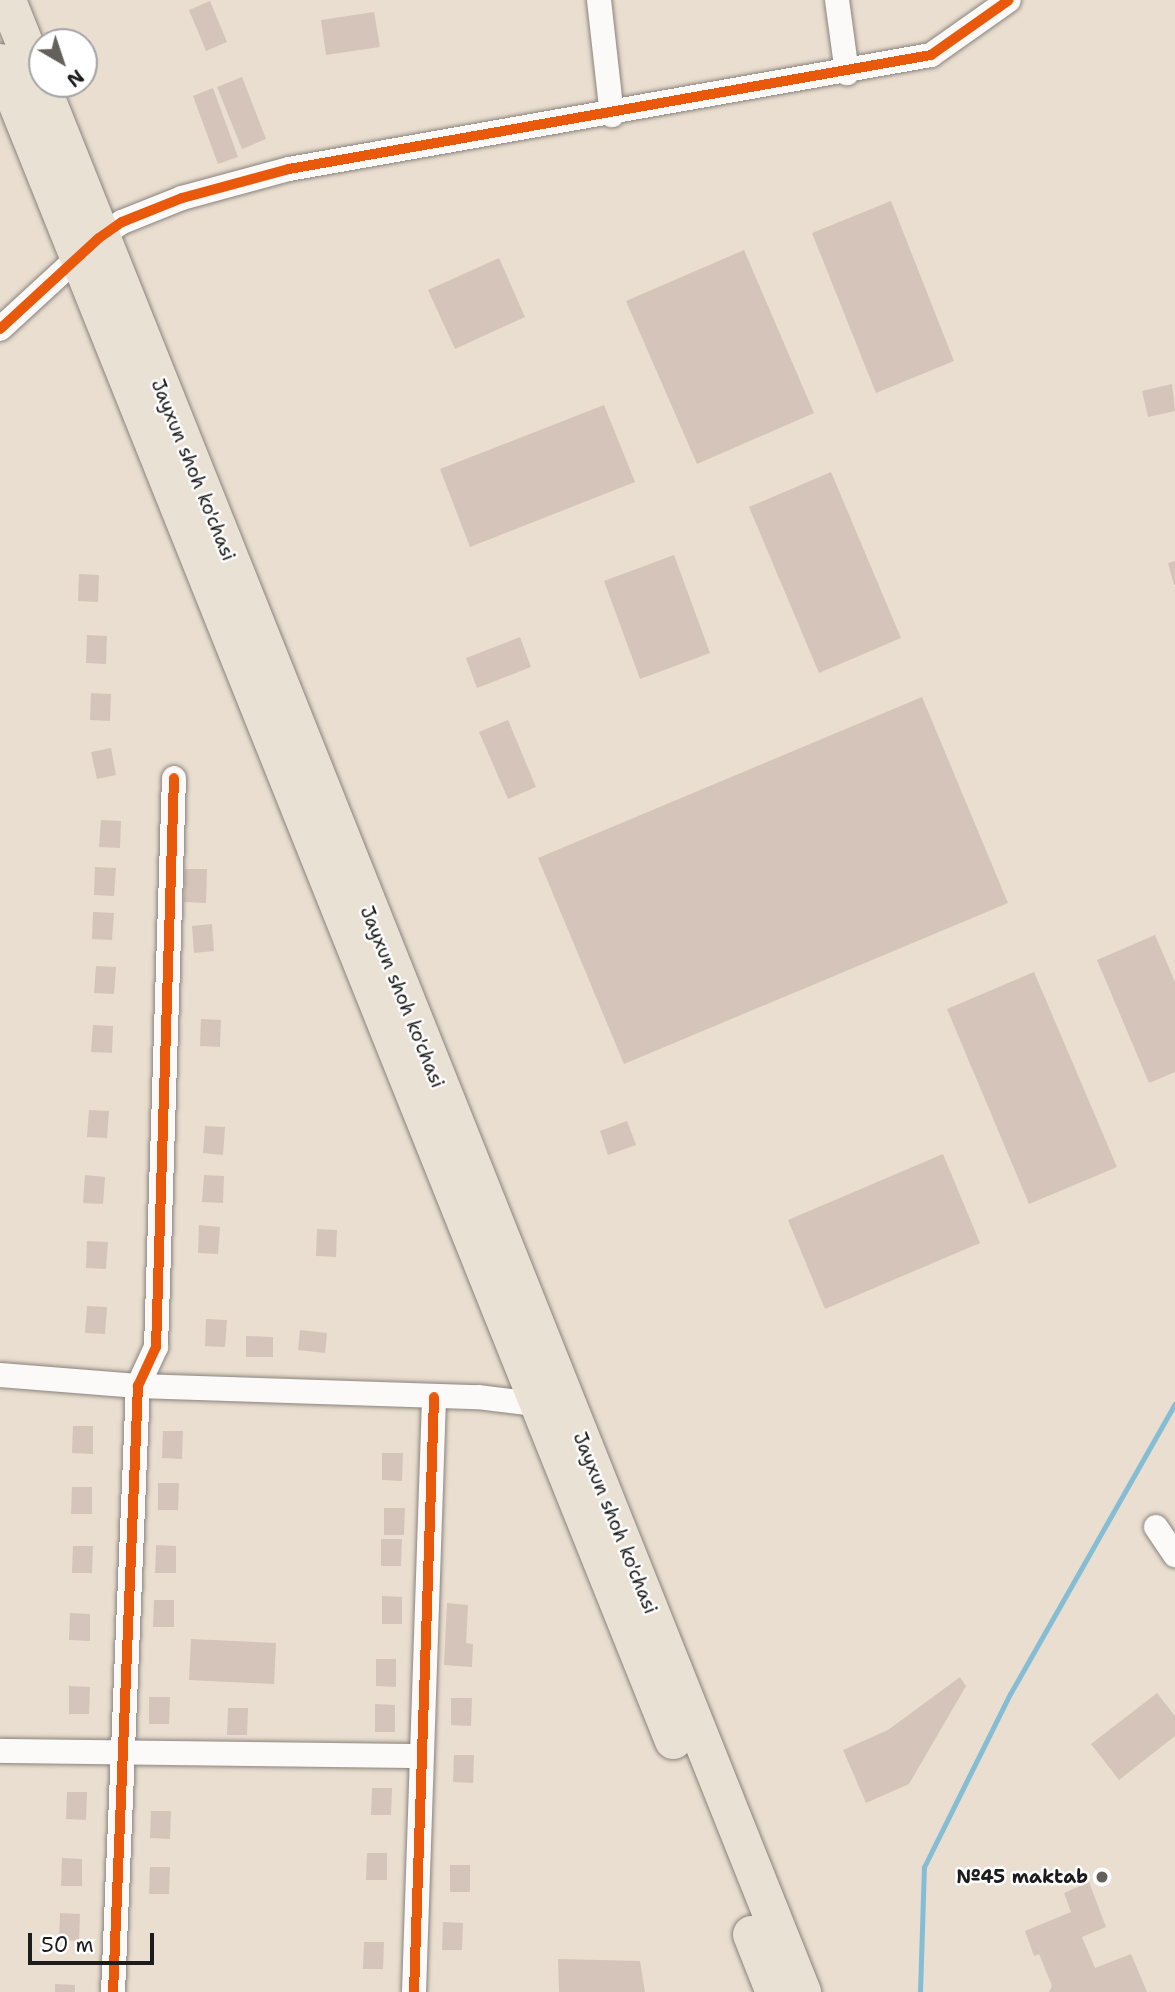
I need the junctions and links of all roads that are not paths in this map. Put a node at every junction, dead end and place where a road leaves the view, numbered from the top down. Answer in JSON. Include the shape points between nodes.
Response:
{"nodes":[{"id":1,"x":7,"y":0,"type":"edge"},
{"id":2,"x":599,"y":0,"type":"edge"},
{"id":3,"x":837,"y":0,"type":"edge"},
{"id":4,"x":1009,"y":0,"type":"edge"},
{"id":5,"x":0,"y":62,"type":"edge"},
{"id":6,"x":847,"y":73,"type":"junction"},
{"id":7,"x":612,"y":115,"type":"junction"},
{"id":8,"x":90,"y":249,"type":"junction"},
{"id":9,"x":0,"y":329,"type":"edge"},
{"id":10,"x":174,"y":778,"type":"dead end"},
{"id":11,"x":0,"y":1375,"type":"edge"},
{"id":12,"x":138,"y":1387,"type":"junction"},
{"id":13,"x":434,"y":1397,"type":"junction"},
{"id":14,"x":536,"y":1404,"type":"junction"},
{"id":15,"x":1156,"y":1527,"type":"dead end"},
{"id":16,"x":1175,"y":1555,"type":"edge"},
{"id":17,"x":0,"y":1751,"type":"edge"},
{"id":18,"x":121,"y":1752,"type":"junction"},
{"id":19,"x":419,"y":1756,"type":"junction"},
{"id":20,"x":113,"y":1992,"type":"edge"},
{"id":21,"x":414,"y":1992,"type":"edge"},
{"id":22,"x":774,"y":1992,"type":"edge"},
{"id":23,"x":802,"y":1992,"type":"edge"}],
"edges":[{"from":1,"to":8,"type":"highway","name":"Jayxun shoh ko'chasi"},
{"from":2,"to":7,"type":"street"},
{"from":3,"to":6,"type":"street"},
{"from":4,"to":6,"type":"street","via":[[931,54]]},
{"from":5,"to":8,"type":"highway","name":"Jayxun shoh ko'chasi"},
{"from":6,"to":7,"type":"street"},
{"from":7,"to":8,"type":"street","via":[[289,169],[182,198],[122,222]]},
{"from":8,"to":9,"type":"street"},
{"from":8,"to":14,"type":"highway","name":"Jayxun shoh ko'chasi"},
{"from":8,"to":23,"type":"highway","name":"Jayxun shoh ko'chasi"},
{"from":10,"to":12,"type":"street","via":[[156,1347]]},
{"from":11,"to":12,"type":"street"},
{"from":12,"to":13,"type":"street"},
{"from":12,"to":18,"type":"street"},
{"from":13,"to":14,"type":"street"},
{"from":13,"to":19,"type":"street"},
{"from":14,"to":22,"type":"highway","name":"Jayxun shoh ko'chasi"},
{"from":15,"to":16,"type":"street"},
{"from":17,"to":18,"type":"street"},
{"from":18,"to":19,"type":"street"},
{"from":18,"to":20,"type":"street"},
{"from":19,"to":21,"type":"street"}]}
